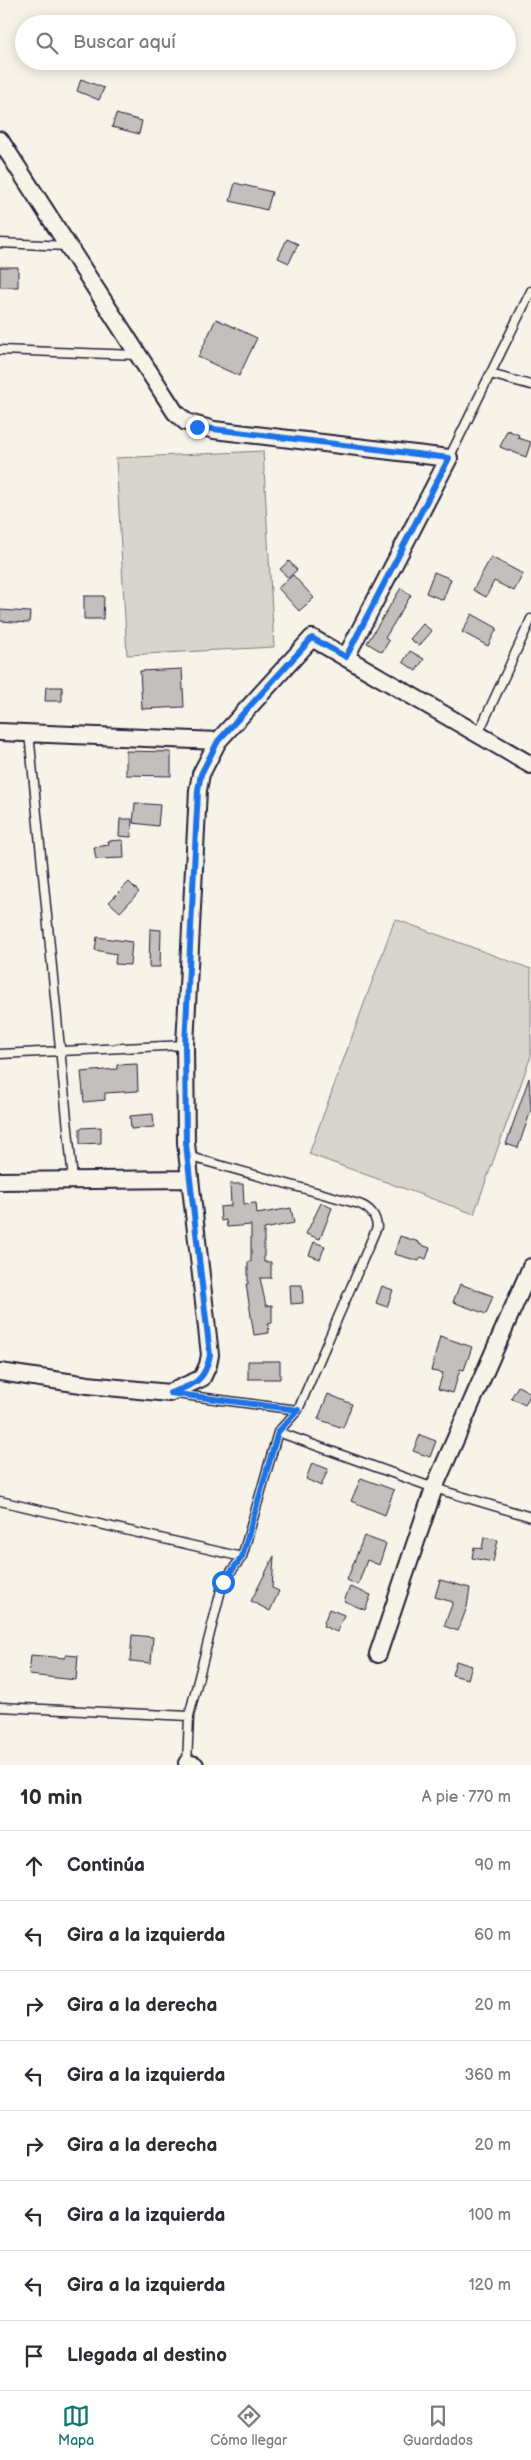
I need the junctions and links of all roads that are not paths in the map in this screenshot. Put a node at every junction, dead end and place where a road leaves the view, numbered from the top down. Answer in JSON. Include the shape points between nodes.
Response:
{"nodes":[{"id":1,"x":2,"y":148,"type":"edge"},
{"id":2,"x":0,"y":243,"type":"edge"},
{"id":3,"x":67,"y":246,"type":"junction"},
{"id":4,"x":531,"y":291,"type":"edge"},
{"id":5,"x":0,"y":350,"type":"edge"},
{"id":6,"x":137,"y":355,"type":"junction"},
{"id":7,"x":490,"y":374,"type":"junction"},
{"id":8,"x":531,"y":385,"type":"edge"},
{"id":9,"x":449,"y":458,"type":"junction"},
{"id":10,"x":531,"y":619,"type":"edge"},
{"id":11,"x":346,"y":657,"type":"junction"},
{"id":12,"x":0,"y":732,"type":"edge"},
{"id":13,"x":29,"y":733,"type":"junction"},
{"id":14,"x":478,"y":734,"type":"junction"},
{"id":15,"x":218,"y":741,"type":"junction"},
{"id":16,"x":531,"y":765,"type":"edge"},
{"id":17,"x":185,"y":1045,"type":"junction"},
{"id":18,"x":60,"y":1051,"type":"junction"},
{"id":19,"x":0,"y":1054,"type":"edge"},
{"id":20,"x":187,"y":1156,"type":"junction"},
{"id":21,"x":189,"y":1179,"type":"junction"},
{"id":22,"x":73,"y":1180,"type":"junction"},
{"id":23,"x":0,"y":1181,"type":"edge"},
{"id":24,"x":531,"y":1267,"type":"edge"},
{"id":25,"x":0,"y":1372,"type":"edge"},
{"id":26,"x":170,"y":1393,"type":"junction"},
{"id":27,"x":298,"y":1410,"type":"junction"},
{"id":28,"x":278,"y":1432,"type":"junction"},
{"id":29,"x":434,"y":1488,"type":"junction"},
{"id":30,"x":0,"y":1501,"type":"edge"},
{"id":31,"x":531,"y":1517,"type":"edge"},
{"id":32,"x":242,"y":1557,"type":"junction"},
{"id":33,"x":378,"y":1654,"type":"dead end"},
{"id":34,"x":0,"y":1706,"type":"edge"},
{"id":35,"x":189,"y":1716,"type":"junction"},
{"id":36,"x":189,"y":1764,"type":"edge"}],
"edges":[{"from":1,"to":3,"type":"street"},
{"from":2,"to":3,"type":"lane"},
{"from":3,"to":6,"type":"street"},
{"from":4,"to":7,"type":"lane"},
{"from":5,"to":6,"type":"lane"},
{"from":6,"to":9,"type":"street","via":[[175,412],[197,427]]},
{"from":7,"to":8,"type":"lane"},
{"from":7,"to":9,"type":"lane"},
{"from":9,"to":11,"type":"street"},
{"from":10,"to":14,"type":"lane"},
{"from":11,"to":14,"type":"street"},
{"from":11,"to":15,"type":"street","via":[[312,638]]},
{"from":12,"to":13,"type":"street"},
{"from":13,"to":15,"type":"street"},
{"from":13,"to":18,"type":"lane"},
{"from":14,"to":16,"type":"street"},
{"from":15,"to":17,"type":"street","via":[[201,774],[198,790]]},
{"from":17,"to":18,"type":"lane"},
{"from":17,"to":20,"type":"street"},
{"from":18,"to":19,"type":"lane"},
{"from":18,"to":22,"type":"lane"},
{"from":20,"to":21,"type":"street"},
{"from":20,"to":27,"type":"lane","via":[[359,1204],[367,1207],[375,1217],[377,1227]]},
{"from":21,"to":22,"type":"street"},
{"from":21,"to":26,"type":"street","via":[[210,1355],[202,1378]]},
{"from":22,"to":23,"type":"street"},
{"from":24,"to":29,"type":"street"},
{"from":25,"to":26,"type":"street"},
{"from":26,"to":27,"type":"lane"},
{"from":27,"to":28,"type":"lane"},
{"from":28,"to":29,"type":"lane"},
{"from":28,"to":32,"type":"lane"},
{"from":29,"to":31,"type":"lane"},
{"from":29,"to":33,"type":"street"},
{"from":30,"to":32,"type":"lane"},
{"from":32,"to":35,"type":"lane","via":[[223,1582]]},
{"from":34,"to":35,"type":"lane"},
{"from":35,"to":36,"type":"lane"}]}
